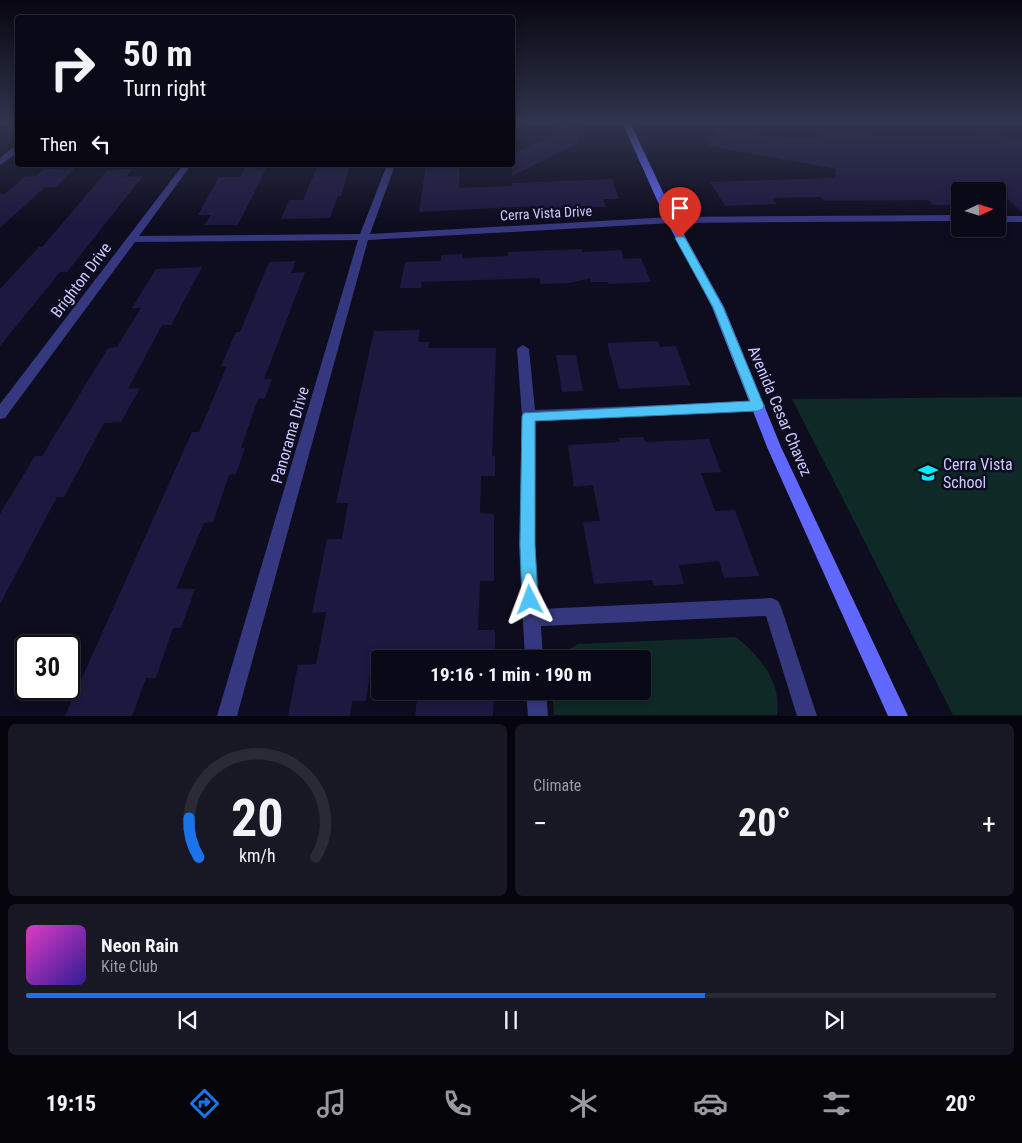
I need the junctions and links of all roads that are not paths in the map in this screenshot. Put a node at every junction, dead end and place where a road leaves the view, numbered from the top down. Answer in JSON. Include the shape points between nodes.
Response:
{"nodes":[{"id":1,"x":641,"y":155,"type":"edge"},
{"id":2,"x":187,"y":167,"type":"edge"},
{"id":3,"x":390,"y":167,"type":"edge"},
{"id":4,"x":951,"y":218,"type":"edge"},
{"id":5,"x":1006,"y":219,"type":"edge"},
{"id":6,"x":1022,"y":219,"type":"edge"},
{"id":7,"x":671,"y":220,"type":"junction"},
{"id":8,"x":364,"y":237,"type":"junction"},
{"id":9,"x":133,"y":239,"type":"junction"},
{"id":10,"x":523,"y":349,"type":"dead end"},
{"id":11,"x":758,"y":406,"type":"junction"},
{"id":12,"x":0,"y":414,"type":"edge"},
{"id":13,"x":529,"y":416,"type":"junction"},
{"id":14,"x":531,"y":618,"type":"junction"},
{"id":15,"x":533,"y":650,"type":"edge"},
{"id":16,"x":537,"y":700,"type":"edge"},
{"id":17,"x":228,"y":716,"type":"edge"},
{"id":18,"x":538,"y":716,"type":"edge"},
{"id":19,"x":807,"y":716,"type":"edge"},
{"id":20,"x":898,"y":716,"type":"edge"}],
"edges":[{"from":1,"to":7,"type":"street","name":"Avenida Cesar Chavez"},
{"from":2,"to":9,"type":"street","name":"Brighton Drive"},
{"from":3,"to":8,"type":"street","name":"Panorama Drive"},
{"from":4,"to":7,"type":"street","name":"Cerra Vista Drive"},
{"from":5,"to":6,"type":"street"},
{"from":7,"to":8,"type":"street","name":"Cerra Vista Drive"},
{"from":7,"to":11,"type":"street","name":"Avenida Cesar Chavez","via":[[718,307]]},
{"from":8,"to":9,"type":"street","name":"Cerra Vista Drive"},
{"from":8,"to":17,"type":"street","name":"Panorama Drive"},
{"from":9,"to":12,"type":"street","name":"Brighton Drive"},
{"from":10,"to":13,"type":"street"},
{"from":11,"to":13,"type":"street"},
{"from":11,"to":20,"type":"street","name":"Avenida Cesar Chavez"},
{"from":13,"to":14,"type":"street","via":[[527,545]]},
{"from":14,"to":15,"type":"street"},
{"from":14,"to":19,"type":"street","via":[[772,608]]},
{"from":16,"to":18,"type":"street"}]}
